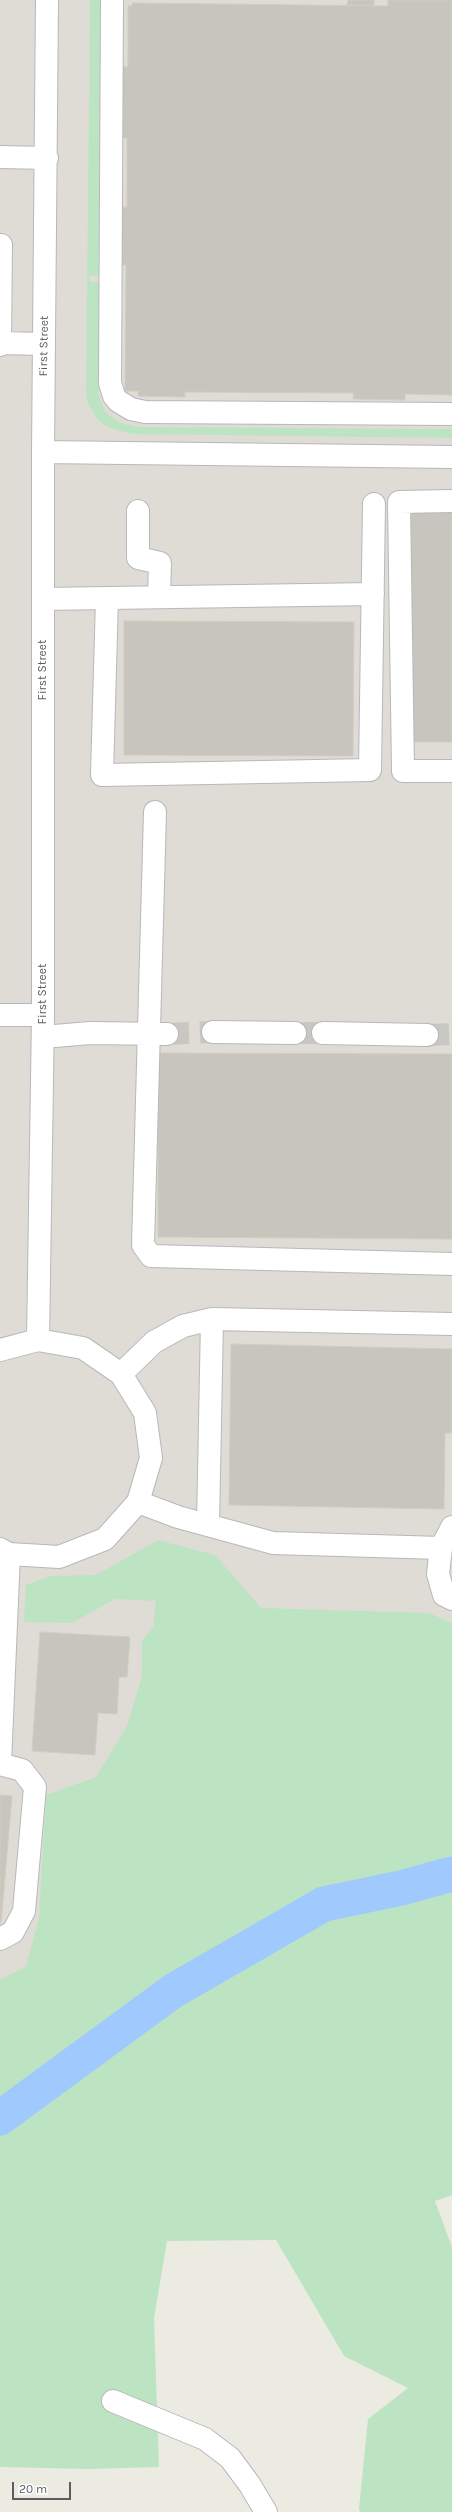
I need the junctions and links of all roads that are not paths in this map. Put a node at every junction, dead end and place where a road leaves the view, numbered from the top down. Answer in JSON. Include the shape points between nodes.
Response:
{"nodes":[{"id":1,"x":47,"y":0,"type":"edge"},
{"id":2,"x":112,"y":0,"type":"edge"},
{"id":3,"x":0,"y":157,"type":"edge"},
{"id":4,"x":47,"y":158,"type":"junction"},
{"id":5,"x":0,"y":246,"type":"edge"},
{"id":6,"x":1,"y":285,"type":"edge"},
{"id":7,"x":1,"y":344,"type":"edge"},
{"id":8,"x":44,"y":344,"type":"junction"},
{"id":9,"x":452,"y":414,"type":"edge"},
{"id":10,"x":43,"y":452,"type":"junction"},
{"id":11,"x":452,"y":457,"type":"edge"},
{"id":12,"x":452,"y":502,"type":"edge"},
{"id":13,"x":374,"y":504,"type":"dead end"},
{"id":14,"x":138,"y":511,"type":"dead end"},
{"id":15,"x":373,"y":594,"type":"junction"},
{"id":16,"x":159,"y":597,"type":"junction"},
{"id":17,"x":107,"y":598,"type":"junction"},
{"id":18,"x":43,"y":599,"type":"junction"},
{"id":19,"x":452,"y":771,"type":"edge"},
{"id":20,"x":155,"y":812,"type":"dead end"},
{"id":21,"x":0,"y":1015,"type":"edge"},
{"id":22,"x":43,"y":1015,"type":"junction"},
{"id":23,"x":213,"y":1032,"type":"tunnel mouth"},
{"id":24,"x":157,"y":1033,"type":"junction"},
{"id":25,"x":295,"y":1033,"type":"tunnel mouth"},
{"id":26,"x":323,"y":1033,"type":"tunnel mouth"},
{"id":27,"x":427,"y":1035,"type":"tunnel mouth"},
{"id":28,"x":43,"y":1036,"type":"junction"},
{"id":29,"x":452,"y":1264,"type":"edge"},
{"id":30,"x":212,"y":1319,"type":"junction"},
{"id":31,"x":452,"y":1324,"type":"edge"},
{"id":32,"x":38,"y":1340,"type":"junction"},
{"id":33,"x":0,"y":1350,"type":"edge"},
{"id":34,"x":121,"y":1374,"type":"junction"},
{"id":35,"x":138,"y":1502,"type":"junction"},
{"id":36,"x":208,"y":1525,"type":"junction"},
{"id":37,"x":452,"y":1527,"type":"edge"},
{"id":38,"x":441,"y":1548,"type":"junction"},
{"id":39,"x":5,"y":1552,"type":"edge"},
{"id":40,"x":452,"y":1599,"type":"edge"},
{"id":41,"x":0,"y":1764,"type":"edge"},
{"id":42,"x":0,"y":1939,"type":"edge"},
{"id":43,"x":113,"y":2401,"type":"dead end"},
{"id":44,"x":266,"y":2512,"type":"edge"}],
"edges":[{"from":1,"to":4,"type":"street","name":"First Street"},
{"from":2,"to":9,"type":"street","via":[[110,383],[118,401],[131,409],[145,412]]},
{"from":3,"to":4,"type":"street"},
{"from":4,"to":8,"type":"street","name":"First Street"},
{"from":5,"to":6,"type":"street"},
{"from":6,"to":7,"type":"street"},
{"from":7,"to":8,"type":"street"},
{"from":8,"to":10,"type":"street","name":"First Street"},
{"from":10,"to":11,"type":"street"},
{"from":10,"to":18,"type":"street","name":"First Street"},
{"from":12,"to":19,"type":"street","via":[[399,502],[403,771]]},
{"from":13,"to":15,"type":"street"},
{"from":14,"to":16,"type":"street","via":[[138,558],[160,563]]},
{"from":15,"to":16,"type":"street"},
{"from":15,"to":17,"type":"street","via":[[370,770],[102,775]]},
{"from":16,"to":17,"type":"street"},
{"from":17,"to":18,"type":"street"},
{"from":18,"to":22,"type":"street","name":"First Street"},
{"from":20,"to":24,"type":"street"},
{"from":21,"to":22,"type":"street"},
{"from":22,"to":28,"type":"street","name":"First Street"},
{"from":23,"to":25,"type":"street"},
{"from":24,"to":28,"type":"street"},
{"from":24,"to":29,"type":"street","via":[[143,1245],[151,1256]]},
{"from":26,"to":27,"type":"street"},
{"from":28,"to":32,"type":"street","name":"First Street"},
{"from":30,"to":31,"type":"street"},
{"from":30,"to":34,"type":"street","via":[[183,1326],[154,1342]]},
{"from":30,"to":36,"type":"street"},
{"from":32,"to":33,"type":"street"},
{"from":32,"to":34,"type":"street","via":[[83,1348]]},
{"from":34,"to":35,"type":"street","via":[[145,1413],[151,1458]]},
{"from":35,"to":36,"type":"street"},
{"from":35,"to":39,"type":"street","via":[[104,1539],[59,1557]]},
{"from":36,"to":38,"type":"street","via":[[273,1543]]},
{"from":37,"to":38,"type":"street"},
{"from":38,"to":40,"type":"street","via":[[438,1574],[444,1595]]},
{"from":39,"to":41,"type":"street"},
{"from":41,"to":42,"type":"street","via":[[22,1770],[35,1787],[24,1911],[13,1932]]},
{"from":43,"to":44,"type":"street","via":[[204,2439],[230,2458]]}]}
